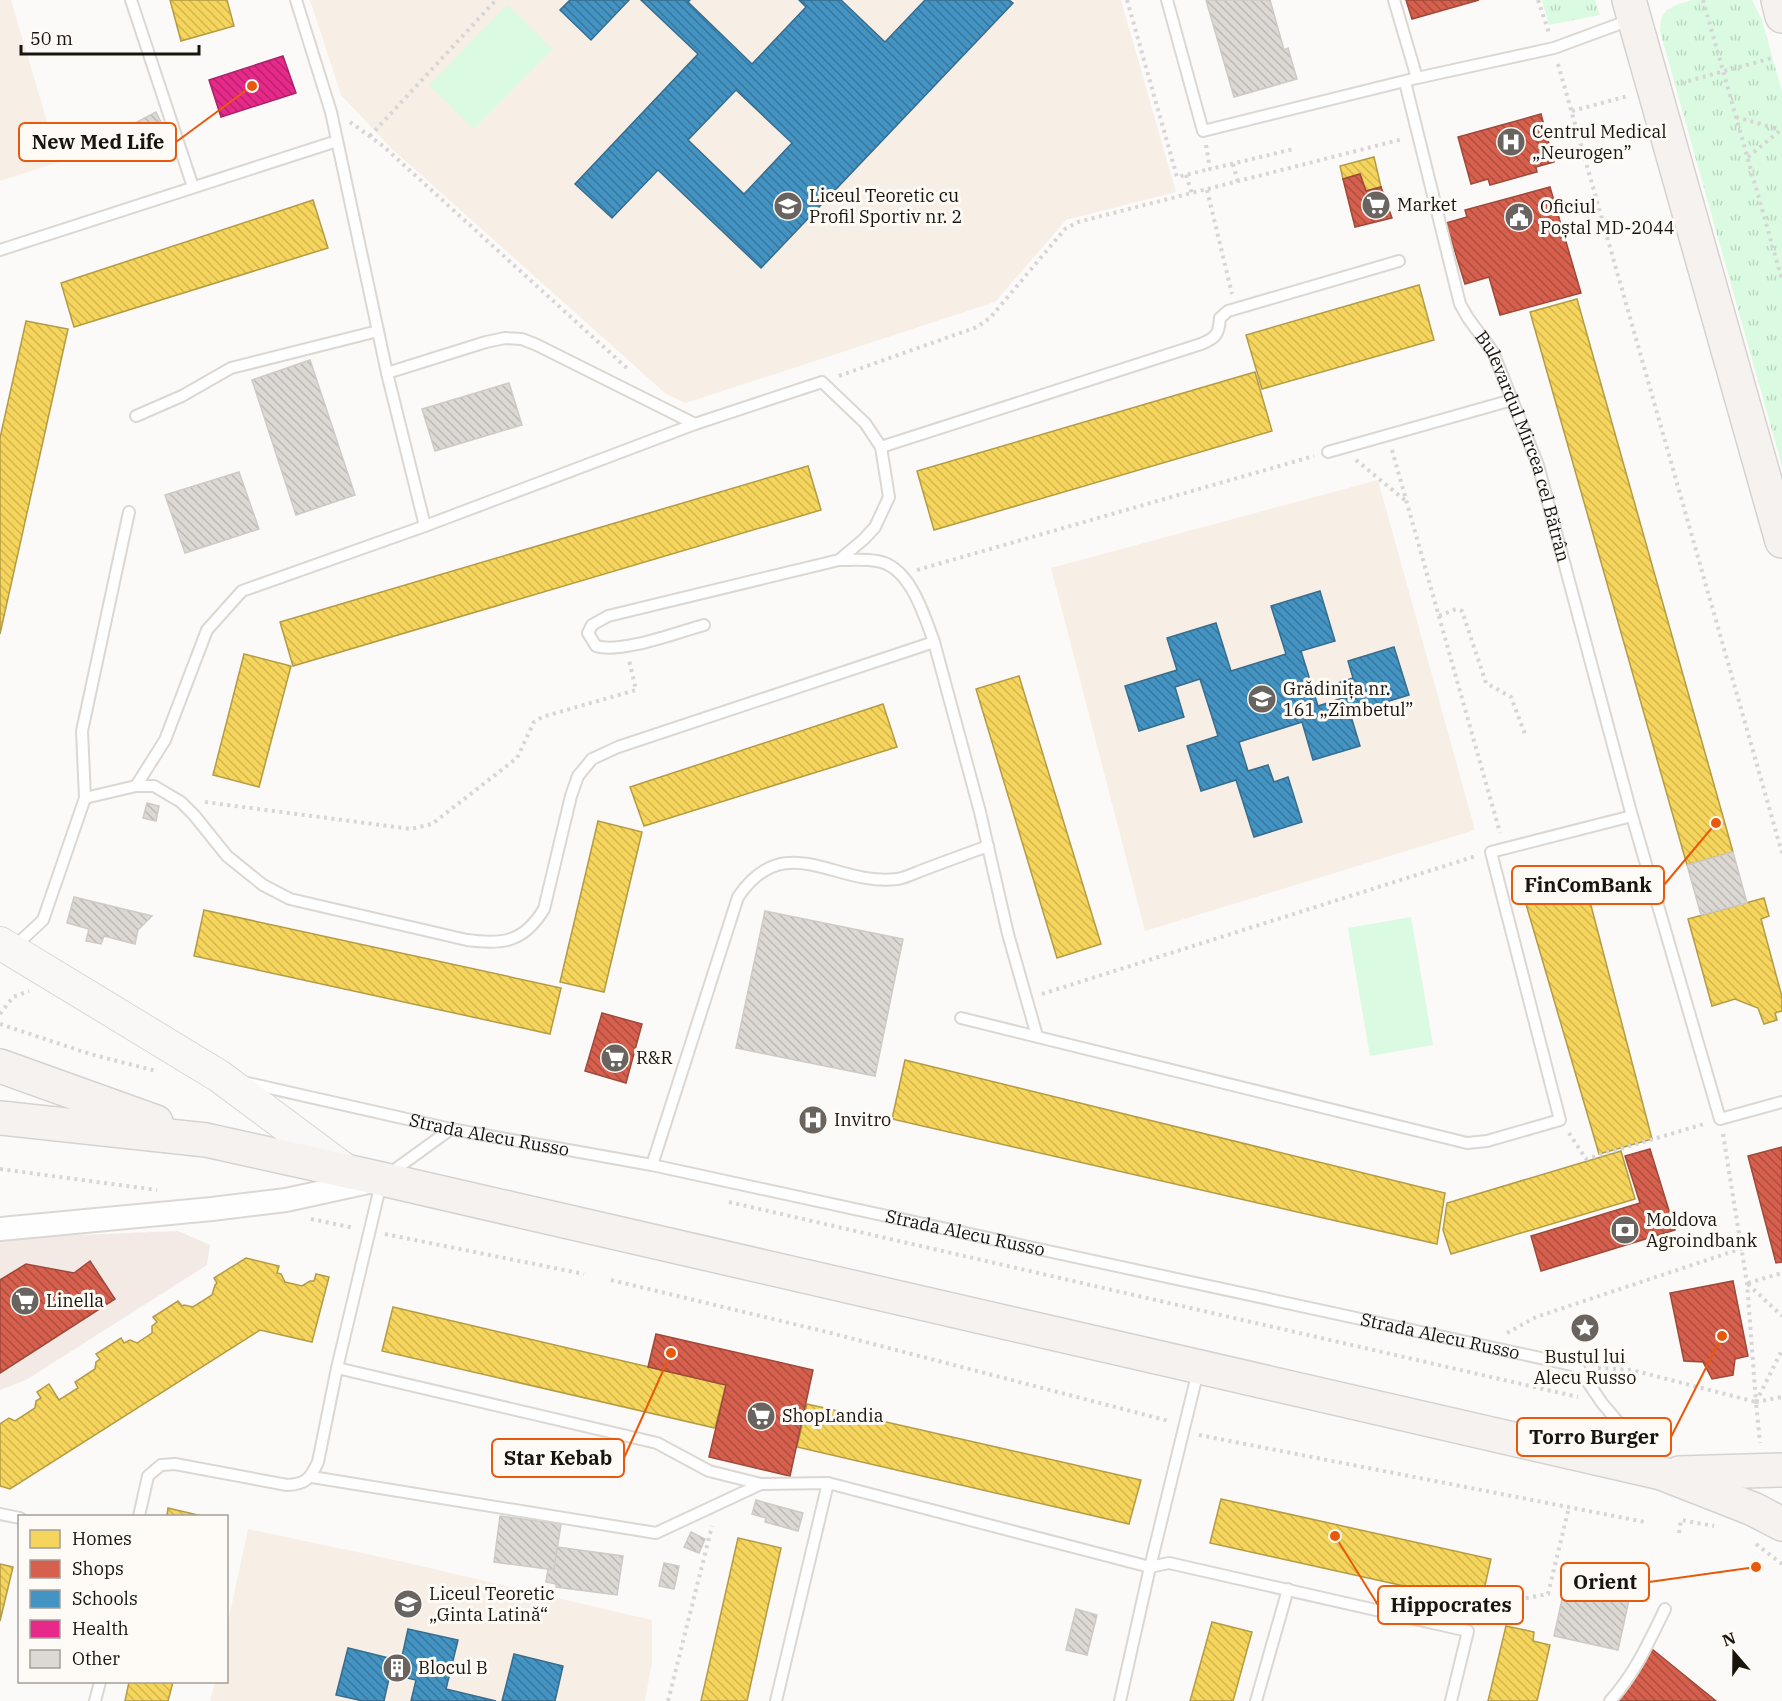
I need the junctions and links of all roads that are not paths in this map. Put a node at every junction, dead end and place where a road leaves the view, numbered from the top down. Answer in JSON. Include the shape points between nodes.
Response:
{"nodes":[{"id":1,"x":131,"y":0,"type":"edge"},
{"id":2,"x":296,"y":0,"type":"edge"},
{"id":3,"x":1167,"y":0,"type":"edge"},
{"id":4,"x":1394,"y":0,"type":"edge"},
{"id":5,"x":1778,"y":0,"type":"edge"},
{"id":6,"x":1637,"y":8,"type":"edge"},
{"id":7,"x":1782,"y":16,"type":"edge"},
{"id":8,"x":1417,"y":78,"type":"junction"},
{"id":9,"x":1405,"y":82,"type":"junction"},
{"id":10,"x":337,"y":141,"type":"junction"},
{"id":11,"x":193,"y":187,"type":"junction"},
{"id":12,"x":0,"y":250,"type":"edge"},
{"id":13,"x":1400,"y":261,"type":"dead end"},
{"id":14,"x":378,"y":331,"type":"junction"},
{"id":15,"x":387,"y":373,"type":"junction"},
{"id":16,"x":1512,"y":400,"type":"junction"},
{"id":17,"x":136,"y":416,"type":"dead end"},
{"id":18,"x":695,"y":424,"type":"junction"},
{"id":19,"x":880,"y":447,"type":"junction"},
{"id":20,"x":1328,"y":452,"type":"road end"},
{"id":21,"x":129,"y":512,"type":"dead end"},
{"id":22,"x":425,"y":526,"type":"junction"},
{"id":23,"x":1782,"y":541,"type":"edge"},
{"id":24,"x":839,"y":560,"type":"junction"},
{"id":25,"x":704,"y":625,"type":"dead end"},
{"id":26,"x":934,"y":642,"type":"junction"},
{"id":27,"x":136,"y":786,"type":"junction"},
{"id":28,"x":85,"y":798,"type":"junction"},
{"id":29,"x":1632,"y":816,"type":"junction"},
{"id":30,"x":988,"y":846,"type":"junction"},
{"id":31,"x":4,"y":949,"type":"edge"},
{"id":32,"x":961,"y":1018,"type":"dead end"},
{"id":33,"x":1037,"y":1036,"type":"junction"},
{"id":34,"x":0,"y":1066,"type":"edge"},
{"id":35,"x":219,"y":1076,"type":"junction"},
{"id":36,"x":1782,"y":1102,"type":"edge"},
{"id":37,"x":0,"y":1118,"type":"edge"},
{"id":38,"x":451,"y":1128,"type":"junction"},
{"id":39,"x":206,"y":1140,"type":"junction"},
{"id":40,"x":652,"y":1165,"type":"junction"},
{"id":41,"x":348,"y":1172,"type":"junction"},
{"id":42,"x":382,"y":1179,"type":"junction"},
{"id":43,"x":0,"y":1229,"type":"edge"},
{"id":44,"x":337,"y":1368,"type":"junction"},
{"id":45,"x":1198,"y":1368,"type":"junction"},
{"id":46,"x":1771,"y":1461,"type":"edge"},
{"id":47,"x":1661,"y":1473,"type":"junction"},
{"id":48,"x":312,"y":1476,"type":"junction"},
{"id":49,"x":828,"y":1483,"type":"junction"},
{"id":50,"x":761,"y":1484,"type":"junction"},
{"id":51,"x":0,"y":1514,"type":"edge"},
{"id":52,"x":139,"y":1515,"type":"edge"},
{"id":53,"x":18,"y":1518,"type":"edge"},
{"id":54,"x":1782,"y":1524,"type":"edge"},
{"id":55,"x":1150,"y":1567,"type":"junction"},
{"id":56,"x":1288,"y":1589,"type":"junction"},
{"id":57,"x":1665,"y":1609,"type":"dead end"},
{"id":58,"x":100,"y":1683,"type":"edge"},
{"id":59,"x":95,"y":1701,"type":"edge"},
{"id":60,"x":776,"y":1701,"type":"edge"},
{"id":61,"x":1120,"y":1701,"type":"edge"},
{"id":62,"x":1256,"y":1701,"type":"edge"},
{"id":63,"x":1451,"y":1701,"type":"edge"},
{"id":64,"x":1610,"y":1701,"type":"edge"}],
"edges":[{"from":1,"to":11,"type":"lane"},
{"from":2,"to":10,"type":"lane"},
{"from":3,"to":9,"type":"lane","via":[[1203,131]]},
{"from":4,"to":8,"type":"lane"},
{"from":5,"to":7,"type":"main road"},
{"from":6,"to":8,"type":"lane","via":[[1554,48]]},
{"from":6,"to":23,"type":"main road"},
{"from":8,"to":9,"type":"lane"},
{"from":9,"to":16,"type":"lane","name":"Bulevardul Mircea cel Bătrân","via":[[1460,304],[1493,352]]},
{"from":10,"to":11,"type":"lane"},
{"from":10,"to":14,"type":"lane"},
{"from":11,"to":12,"type":"lane"},
{"from":13,"to":19,"type":"lane","via":[[1223,314],[1218,333],[1201,344]]},
{"from":14,"to":15,"type":"lane"},
{"from":14,"to":17,"type":"lane","via":[[231,368]]},
{"from":15,"to":18,"type":"lane","via":[[486,342],[522,339]]},
{"from":15,"to":22,"type":"lane"},
{"from":16,"to":20,"type":"lane"},
{"from":16,"to":29,"type":"lane","name":"Bulevardul Mircea cel Bătrân","via":[[1538,465]]},
{"from":18,"to":19,"type":"lane","via":[[822,382],[866,423]]},
{"from":18,"to":22,"type":"lane"},
{"from":19,"to":24,"type":"lane","via":[[889,497],[875,527]]},
{"from":21,"to":28,"type":"lane","via":[[82,731]]},
{"from":22,"to":27,"type":"lane","via":[[242,591],[207,630],[165,740]]},
{"from":24,"to":25,"type":"lane","via":[[608,615],[592,625],[588,633],[596,646],[605,649]]},
{"from":24,"to":26,"type":"lane","via":[[878,561],[896,567],[909,583]]},
{"from":26,"to":27,"type":"lane","via":[[592,759],[578,776],[571,796],[544,909],[536,923],[507,941],[467,940],[290,899],[246,873],[181,802],[154,786]]},
{"from":26,"to":30,"type":"lane"},
{"from":27,"to":28,"type":"lane"},
{"from":28,"to":31,"type":"lane","via":[[43,920]]},
{"from":29,"to":33,"type":"lane","via":[[1491,852],[1560,1120],[1467,1143]]},
{"from":29,"to":36,"type":"lane","name":"Bulevardul Mircea cel Bătrân","via":[[1720,1119]]},
{"from":30,"to":33,"type":"lane"},
{"from":30,"to":40,"type":"lane","via":[[897,879],[869,878],[792,861],[766,868],[748,882],[738,897]]},
{"from":31,"to":35,"type":"main road"},
{"from":32,"to":33,"type":"lane"},
{"from":34,"to":39,"type":"main road"},
{"from":35,"to":38,"type":"lane","name":"Strada Alecu Russo"},
{"from":35,"to":41,"type":"main road"},
{"from":37,"to":39,"type":"main road"},
{"from":38,"to":40,"type":"lane","name":"Strada Alecu Russo"},
{"from":38,"to":42,"type":"lane"},
{"from":39,"to":41,"type":"main road"},
{"from":40,"to":47,"type":"lane","name":"Strada Alecu Russo","via":[[1577,1366]]},
{"from":41,"to":42,"type":"main road"},
{"from":42,"to":43,"type":"street","via":[[265,1203]]},
{"from":42,"to":44,"type":"lane"},
{"from":42,"to":45,"type":"main road"},
{"from":44,"to":48,"type":"lane"},
{"from":44,"to":50,"type":"lane","via":[[657,1443],[709,1471]]},
{"from":45,"to":47,"type":"main road"},
{"from":45,"to":55,"type":"lane"},
{"from":46,"to":47,"type":"main road"},
{"from":47,"to":54,"type":"main road"},
{"from":48,"to":50,"type":"lane","via":[[656,1533]]},
{"from":48,"to":52,"type":"lane","via":[[300,1484],[287,1485],[175,1464],[161,1465],[148,1476]]},
{"from":49,"to":50,"type":"lane"},
{"from":49,"to":55,"type":"lane"},
{"from":49,"to":60,"type":"lane"},
{"from":51,"to":53,"type":"lane"},
{"from":55,"to":56,"type":"lane","via":[[1169,1563]]},
{"from":55,"to":61,"type":"lane"},
{"from":56,"to":62,"type":"lane"},
{"from":56,"to":63,"type":"lane","via":[[1468,1631]]},
{"from":57,"to":64,"type":"lane","via":[[1639,1662]]},
{"from":58,"to":59,"type":"lane"}]}
